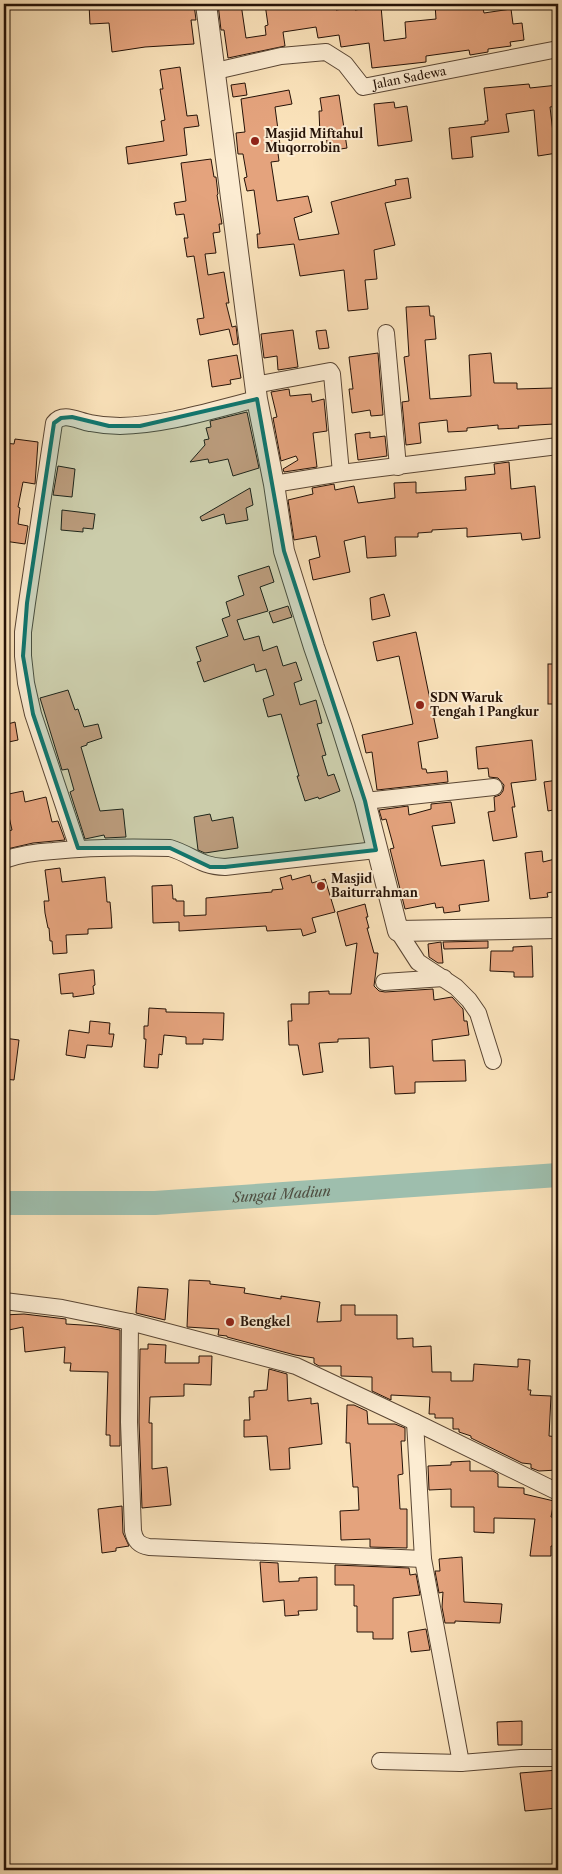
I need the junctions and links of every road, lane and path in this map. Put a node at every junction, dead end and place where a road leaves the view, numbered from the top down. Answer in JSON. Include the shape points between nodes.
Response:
{"nodes":[{"id":1,"x":206,"y":4,"type":"edge"},
{"id":2,"x":558,"y":49,"type":"edge"},
{"id":3,"x":216,"y":71,"type":"junction"},
{"id":4,"x":386,"y":333,"type":"dead end"},
{"id":5,"x":256,"y":392,"type":"junction"},
{"id":6,"x":558,"y":446,"type":"edge"},
{"id":7,"x":398,"y":467,"type":"junction"},
{"id":8,"x":341,"y":474,"type":"junction"},
{"id":9,"x":274,"y":484,"type":"junction"},
{"id":10,"x":494,"y":787,"type":"dead end"},
{"id":11,"x":365,"y":801,"type":"junction"},
{"id":12,"x":78,"y":848,"type":"junction"},
{"id":13,"x":376,"y":850,"type":"junction"},
{"id":14,"x":4,"y":860,"type":"edge"},
{"id":15,"x":558,"y":928,"type":"edge"},
{"id":16,"x":398,"y":931,"type":"junction"},
{"id":17,"x":444,"y":978,"type":"junction"},
{"id":18,"x":384,"y":982,"type":"dead end"},
{"id":19,"x":493,"y":1062,"type":"dead end"},
{"id":20,"x":4,"y":1301,"type":"edge"},
{"id":21,"x":130,"y":1322,"type":"junction"},
{"id":22,"x":415,"y":1422,"type":"junction"},
{"id":23,"x":558,"y":1492,"type":"edge"},
{"id":24,"x":423,"y":1559,"type":"junction"},
{"id":25,"x":558,"y":1758,"type":"edge"},
{"id":26,"x":380,"y":1761,"type":"dead end"},
{"id":27,"x":461,"y":1763,"type":"junction"}],
"edges":[{"from":1,"to":3,"type":"street"},
{"from":2,"to":3,"type":"street","name":"Jalan Sadewa","via":[[363,87],[345,64],[326,52],[281,56]]},
{"from":3,"to":5,"type":"street"},
{"from":4,"to":7,"type":"street"},
{"from":5,"to":8,"type":"street","via":[[330,371]]},
{"from":5,"to":9,"type":"street"},
{"from":5,"to":12,"type":"street","via":[[171,421],[140,426],[109,426],[72,417],[61,418],[54,424],[23,632],[23,656],[33,714]]},
{"from":6,"to":7,"type":"street"},
{"from":7,"to":8,"type":"street"},
{"from":8,"to":9,"type":"street"},
{"from":9,"to":11,"type":"street","via":[[284,551]]},
{"from":10,"to":11,"type":"street"},
{"from":11,"to":13,"type":"street"},
{"from":12,"to":13,"type":"street","via":[[170,848],[210,867]]},
{"from":12,"to":14,"type":"street","via":[[15,855]]},
{"from":13,"to":16,"type":"street"},
{"from":15,"to":16,"type":"street"},
{"from":16,"to":17,"type":"street","via":[[418,962]]},
{"from":17,"to":18,"type":"street"},
{"from":17,"to":19,"type":"street","via":[[469,1000],[478,1013]]},
{"from":20,"to":21,"type":"street","via":[[62,1308]]},
{"from":21,"to":22,"type":"street","via":[[296,1366]]},
{"from":21,"to":24,"type":"street","via":[[129,1422],[133,1531],[137,1542],[149,1547]]},
{"from":22,"to":23,"type":"street"},
{"from":22,"to":24,"type":"street"},
{"from":24,"to":27,"type":"street"},
{"from":25,"to":27,"type":"street"},
{"from":26,"to":27,"type":"street"}]}
